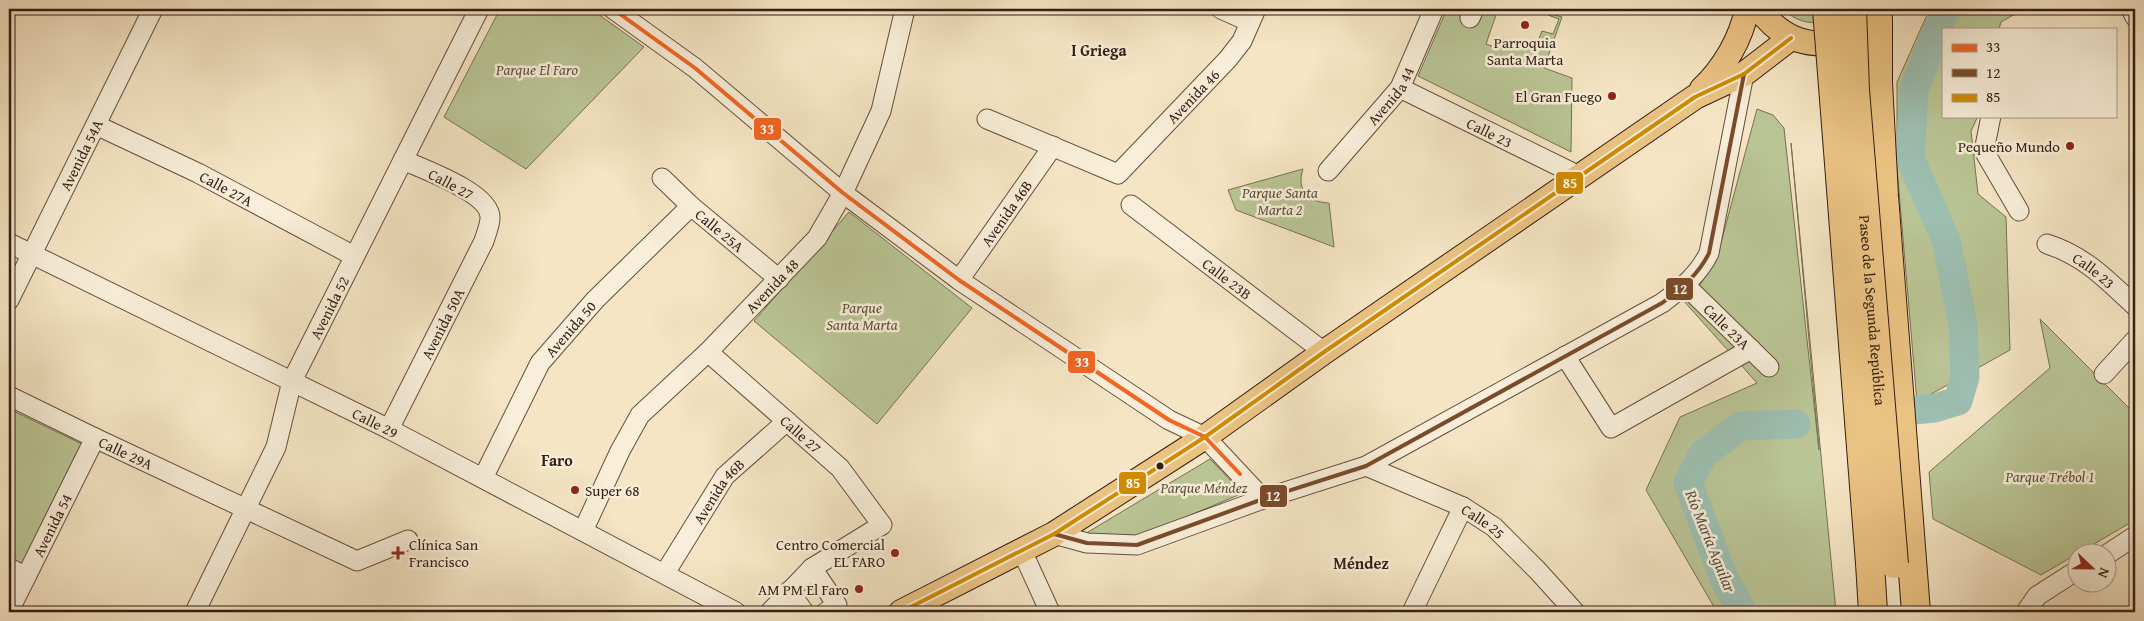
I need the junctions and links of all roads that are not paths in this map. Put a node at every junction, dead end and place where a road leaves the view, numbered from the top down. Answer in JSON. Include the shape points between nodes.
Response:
{"nodes":[{"id":1,"x":153,"y":9,"type":"edge"},
{"id":2,"x":479,"y":9,"type":"edge"},
{"id":3,"x":613,"y":9,"type":"edge"},
{"id":4,"x":905,"y":9,"type":"edge"},
{"id":5,"x":1221,"y":9,"type":"edge"},
{"id":6,"x":1747,"y":9,"type":"edge"},
{"id":7,"x":1759,"y":9,"type":"edge"},
{"id":8,"x":1827,"y":9,"type":"edge"},
{"id":9,"x":1852,"y":9,"type":"edge"},
{"id":10,"x":2131,"y":9,"type":"edge"},
{"id":11,"x":1427,"y":11,"type":"edge"},
{"id":12,"x":1883,"y":13,"type":"edge"},
{"id":13,"x":1253,"y":15,"type":"edge"},
{"id":14,"x":2135,"y":17,"type":"edge"},
{"id":15,"x":1791,"y":38,"type":"junction"},
{"id":16,"x":1744,"y":74,"type":"junction"},
{"id":17,"x":1400,"y":88,"type":"junction"},
{"id":18,"x":1694,"y":97,"type":"junction"},
{"id":19,"x":1991,"y":118,"type":"edge"},
{"id":20,"x":987,"y":119,"type":"dead end"},
{"id":21,"x":96,"y":125,"type":"junction"},
{"id":22,"x":1053,"y":146,"type":"junction"},
{"id":23,"x":403,"y":160,"type":"junction"},
{"id":24,"x":1328,"y":171,"type":"dead end"},
{"id":25,"x":1579,"y":176,"type":"junction"},
{"id":26,"x":662,"y":178,"type":"dead end"},
{"id":27,"x":843,"y":193,"type":"junction"},
{"id":28,"x":1131,"y":205,"type":"dead end"},
{"id":29,"x":691,"y":206,"type":"junction"},
{"id":30,"x":2020,"y":211,"type":"dead end"},
{"id":31,"x":490,"y":218,"type":"joint"},
{"id":32,"x":9,"y":243,"type":"edge"},
{"id":33,"x":2047,"y":244,"type":"dead end"},
{"id":34,"x":31,"y":253,"type":"junction"},
{"id":35,"x":354,"y":256,"type":"junction"},
{"id":36,"x":779,"y":279,"type":"junction"},
{"id":37,"x":1691,"y":279,"type":"junction"},
{"id":38,"x":959,"y":280,"type":"junction"},
{"id":39,"x":9,"y":300,"type":"edge"},
{"id":40,"x":2135,"y":306,"type":"edge"},
{"id":41,"x":2135,"y":340,"type":"edge"},
{"id":42,"x":1751,"y":349,"type":"junction"},
{"id":43,"x":708,"y":352,"type":"junction"},
{"id":44,"x":1324,"y":352,"type":"junction"},
{"id":45,"x":1565,"y":356,"type":"junction"},
{"id":46,"x":1769,"y":367,"type":"dead end"},
{"id":47,"x":2104,"y":374,"type":"dead end"},
{"id":48,"x":292,"y":381,"type":"junction"},
{"id":49,"x":9,"y":396,"type":"edge"},
{"id":50,"x":786,"y":421,"type":"junction"},
{"id":51,"x":388,"y":429,"type":"junction"},
{"id":52,"x":1205,"y":437,"type":"junction"},
{"id":53,"x":95,"y":438,"type":"junction"},
{"id":54,"x":1366,"y":466,"type":"junction"},
{"id":55,"x":483,"y":478,"type":"junction"},
{"id":56,"x":1263,"y":499,"type":"junction"},
{"id":57,"x":245,"y":508,"type":"junction"},
{"id":58,"x":1463,"y":508,"type":"junction"},
{"id":59,"x":583,"y":530,"type":"junction"},
{"id":60,"x":1054,"y":534,"type":"junction"},
{"id":61,"x":2135,"y":536,"type":"edge"},
{"id":62,"x":408,"y":540,"type":"dead end"},
{"id":63,"x":2116,"y":548,"type":"edge"},
{"id":64,"x":1022,"y":551,"type":"junction"},
{"id":65,"x":1882,"y":564,"type":"junction"},
{"id":66,"x":9,"y":568,"type":"edge"},
{"id":67,"x":812,"y":568,"type":"junction"},
{"id":68,"x":665,"y":574,"type":"junction"},
{"id":69,"x":26,"y":577,"type":"junction"},
{"id":70,"x":2066,"y":577,"type":"edge"},
{"id":71,"x":789,"y":591,"type":"junction"},
{"id":72,"x":9,"y":611,"type":"edge"},
{"id":73,"x":195,"y":612,"type":"edge"},
{"id":74,"x":736,"y":612,"type":"edge"},
{"id":75,"x":770,"y":612,"type":"edge"},
{"id":76,"x":804,"y":612,"type":"edge"},
{"id":77,"x":826,"y":612,"type":"edge"},
{"id":78,"x":901,"y":612,"type":"edge"},
{"id":79,"x":1050,"y":612,"type":"edge"},
{"id":80,"x":1412,"y":612,"type":"edge"},
{"id":81,"x":1575,"y":612,"type":"edge"},
{"id":82,"x":1873,"y":612,"type":"edge"},
{"id":83,"x":1898,"y":612,"type":"edge"},
{"id":84,"x":1916,"y":612,"type":"edge"},
{"id":85,"x":2026,"y":612,"type":"edge"}],
"edges":[{"from":1,"to":21,"type":"street","name":"Avenida 54A"},
{"from":2,"to":23,"type":"street","name":"Avenida 52"},
{"from":3,"to":27,"type":"street","via":[[695,68]]},
{"from":4,"to":27,"type":"street","name":"Avenida 48","via":[[880,111]]},
{"from":5,"to":13,"type":"street"},
{"from":6,"to":18,"type":"main road","via":[[1727,60]]},
{"from":7,"to":15,"type":"main road","via":[[1773,26]]},
{"from":8,"to":65,"type":"highway","name":"Paseo de la Segunda República","bridge":true},
{"from":9,"to":65,"type":"highway","name":"Paseo de la Segunda República","bridge":true},
{"from":10,"to":14,"type":"street"},
{"from":11,"to":17,"type":"street","name":"Avenida 44"},
{"from":12,"to":15,"type":"main road","via":[[1865,31],[1849,40],[1814,44]]},
{"from":12,"to":84,"type":"highway","via":[[1878,82],[1884,196]]},
{"from":13,"to":22,"type":"street","name":"Avenida 46","via":[[1242,41],[1228,59],[1118,174]]},
{"from":15,"to":16,"type":"main road"},
{"from":16,"to":18,"type":"main road"},
{"from":16,"to":37,"type":"street","via":[[1709,253]]},
{"from":17,"to":24,"type":"street","name":"Avenida 44"},
{"from":17,"to":25,"type":"street","name":"Calle 23"},
{"from":18,"to":25,"type":"main road"},
{"from":19,"to":30,"type":"street","via":[[1984,151]]},
{"from":20,"to":22,"type":"street"},
{"from":21,"to":34,"type":"street","name":"Avenida 54A"},
{"from":21,"to":35,"type":"street","name":"Calle 27A","via":[[198,173]]},
{"from":22,"to":38,"type":"street","name":"Avenida 46B"},
{"from":23,"to":31,"type":"street","name":"Calle 27","via":[[474,194],[487,205]]},
{"from":23,"to":35,"type":"street","name":"Avenida 52"},
{"from":25,"to":44,"type":"main road"},
{"from":26,"to":29,"type":"street","name":"Calle 25A"},
{"from":27,"to":36,"type":"street","name":"Avenida 48","via":[[816,238]]},
{"from":27,"to":38,"type":"street"},
{"from":28,"to":44,"type":"street","name":"Calle 23B"},
{"from":29,"to":36,"type":"street","name":"Calle 25A"},
{"from":29,"to":55,"type":"street","name":"Avenida 50","via":[[595,300],[540,364]]},
{"from":31,"to":51,"type":"street","name":"Avenida 50A","via":[[484,241]]},
{"from":32,"to":34,"type":"street","name":"Calle 29"},
{"from":33,"to":40,"type":"street","name":"Calle 23","via":[[2087,262]]},
{"from":34,"to":39,"type":"street","name":"Avenida 54A"},
{"from":34,"to":48,"type":"street","name":"Calle 29"},
{"from":35,"to":48,"type":"street","name":"Avenida 52"},
{"from":36,"to":43,"type":"street","name":"Avenida 48"},
{"from":37,"to":42,"type":"street","name":"Calle 23A"},
{"from":37,"to":45,"type":"street","via":[[1662,303]]},
{"from":38,"to":52,"type":"street","via":[[1170,420]]},
{"from":41,"to":47,"type":"street"},
{"from":42,"to":45,"type":"street","via":[[1611,428]]},
{"from":42,"to":46,"type":"street","name":"Calle 23A"},
{"from":43,"to":50,"type":"street","name":"Calle 27"},
{"from":43,"to":59,"type":"street","name":"Avenida 48","via":[[640,415]]},
{"from":44,"to":52,"type":"main road"},
{"from":45,"to":54,"type":"street"},
{"from":48,"to":51,"type":"street","name":"Calle 29"},
{"from":48,"to":57,"type":"street","name":"Avenida 52","via":[[276,447]]},
{"from":49,"to":53,"type":"street","name":"Calle 29A"},
{"from":50,"to":67,"type":"street","name":"Calle 27","via":[[840,468],[882,525]]},
{"from":50,"to":68,"type":"street","name":"Avenida 46B","via":[[725,476]]},
{"from":51,"to":55,"type":"street","name":"Calle 29"},
{"from":52,"to":56,"type":"street"},
{"from":52,"to":60,"type":"main road"},
{"from":53,"to":57,"type":"street","name":"Calle 29A"},
{"from":53,"to":69,"type":"street","name":"Avenida 54"},
{"from":54,"to":56,"type":"street"},
{"from":54,"to":58,"type":"street","name":"Calle 25"},
{"from":55,"to":59,"type":"street","name":"Calle 29"},
{"from":56,"to":60,"type":"street","via":[[1137,545],[1087,543]]},
{"from":57,"to":62,"type":"street","name":"Calle 29A","via":[[356,561]]},
{"from":57,"to":73,"type":"street","name":"Avenida 52"},
{"from":58,"to":80,"type":"street"},
{"from":58,"to":81,"type":"street","name":"Calle 25","via":[[1494,527]]},
{"from":59,"to":68,"type":"street","name":"Calle 29"},
{"from":60,"to":64,"type":"main road"},
{"from":61,"to":63,"type":"street"},
{"from":64,"to":78,"type":"main road"},
{"from":64,"to":79,"type":"street"},
{"from":65,"to":82,"type":"highway","name":"Paseo de la Segunda República"},
{"from":65,"to":83,"type":"highway","name":"Paseo de la Segunda República"},
{"from":66,"to":69,"type":"street"},
{"from":67,"to":71,"type":"street"},
{"from":67,"to":77,"type":"street","via":[[837,605]]},
{"from":68,"to":74,"type":"street","name":"Calle 29"},
{"from":69,"to":72,"type":"street","name":"Avenida 54"},
{"from":70,"to":85,"type":"street","via":[[2037,596]]},
{"from":71,"to":75,"type":"street"},
{"from":71,"to":76,"type":"street"}]}
